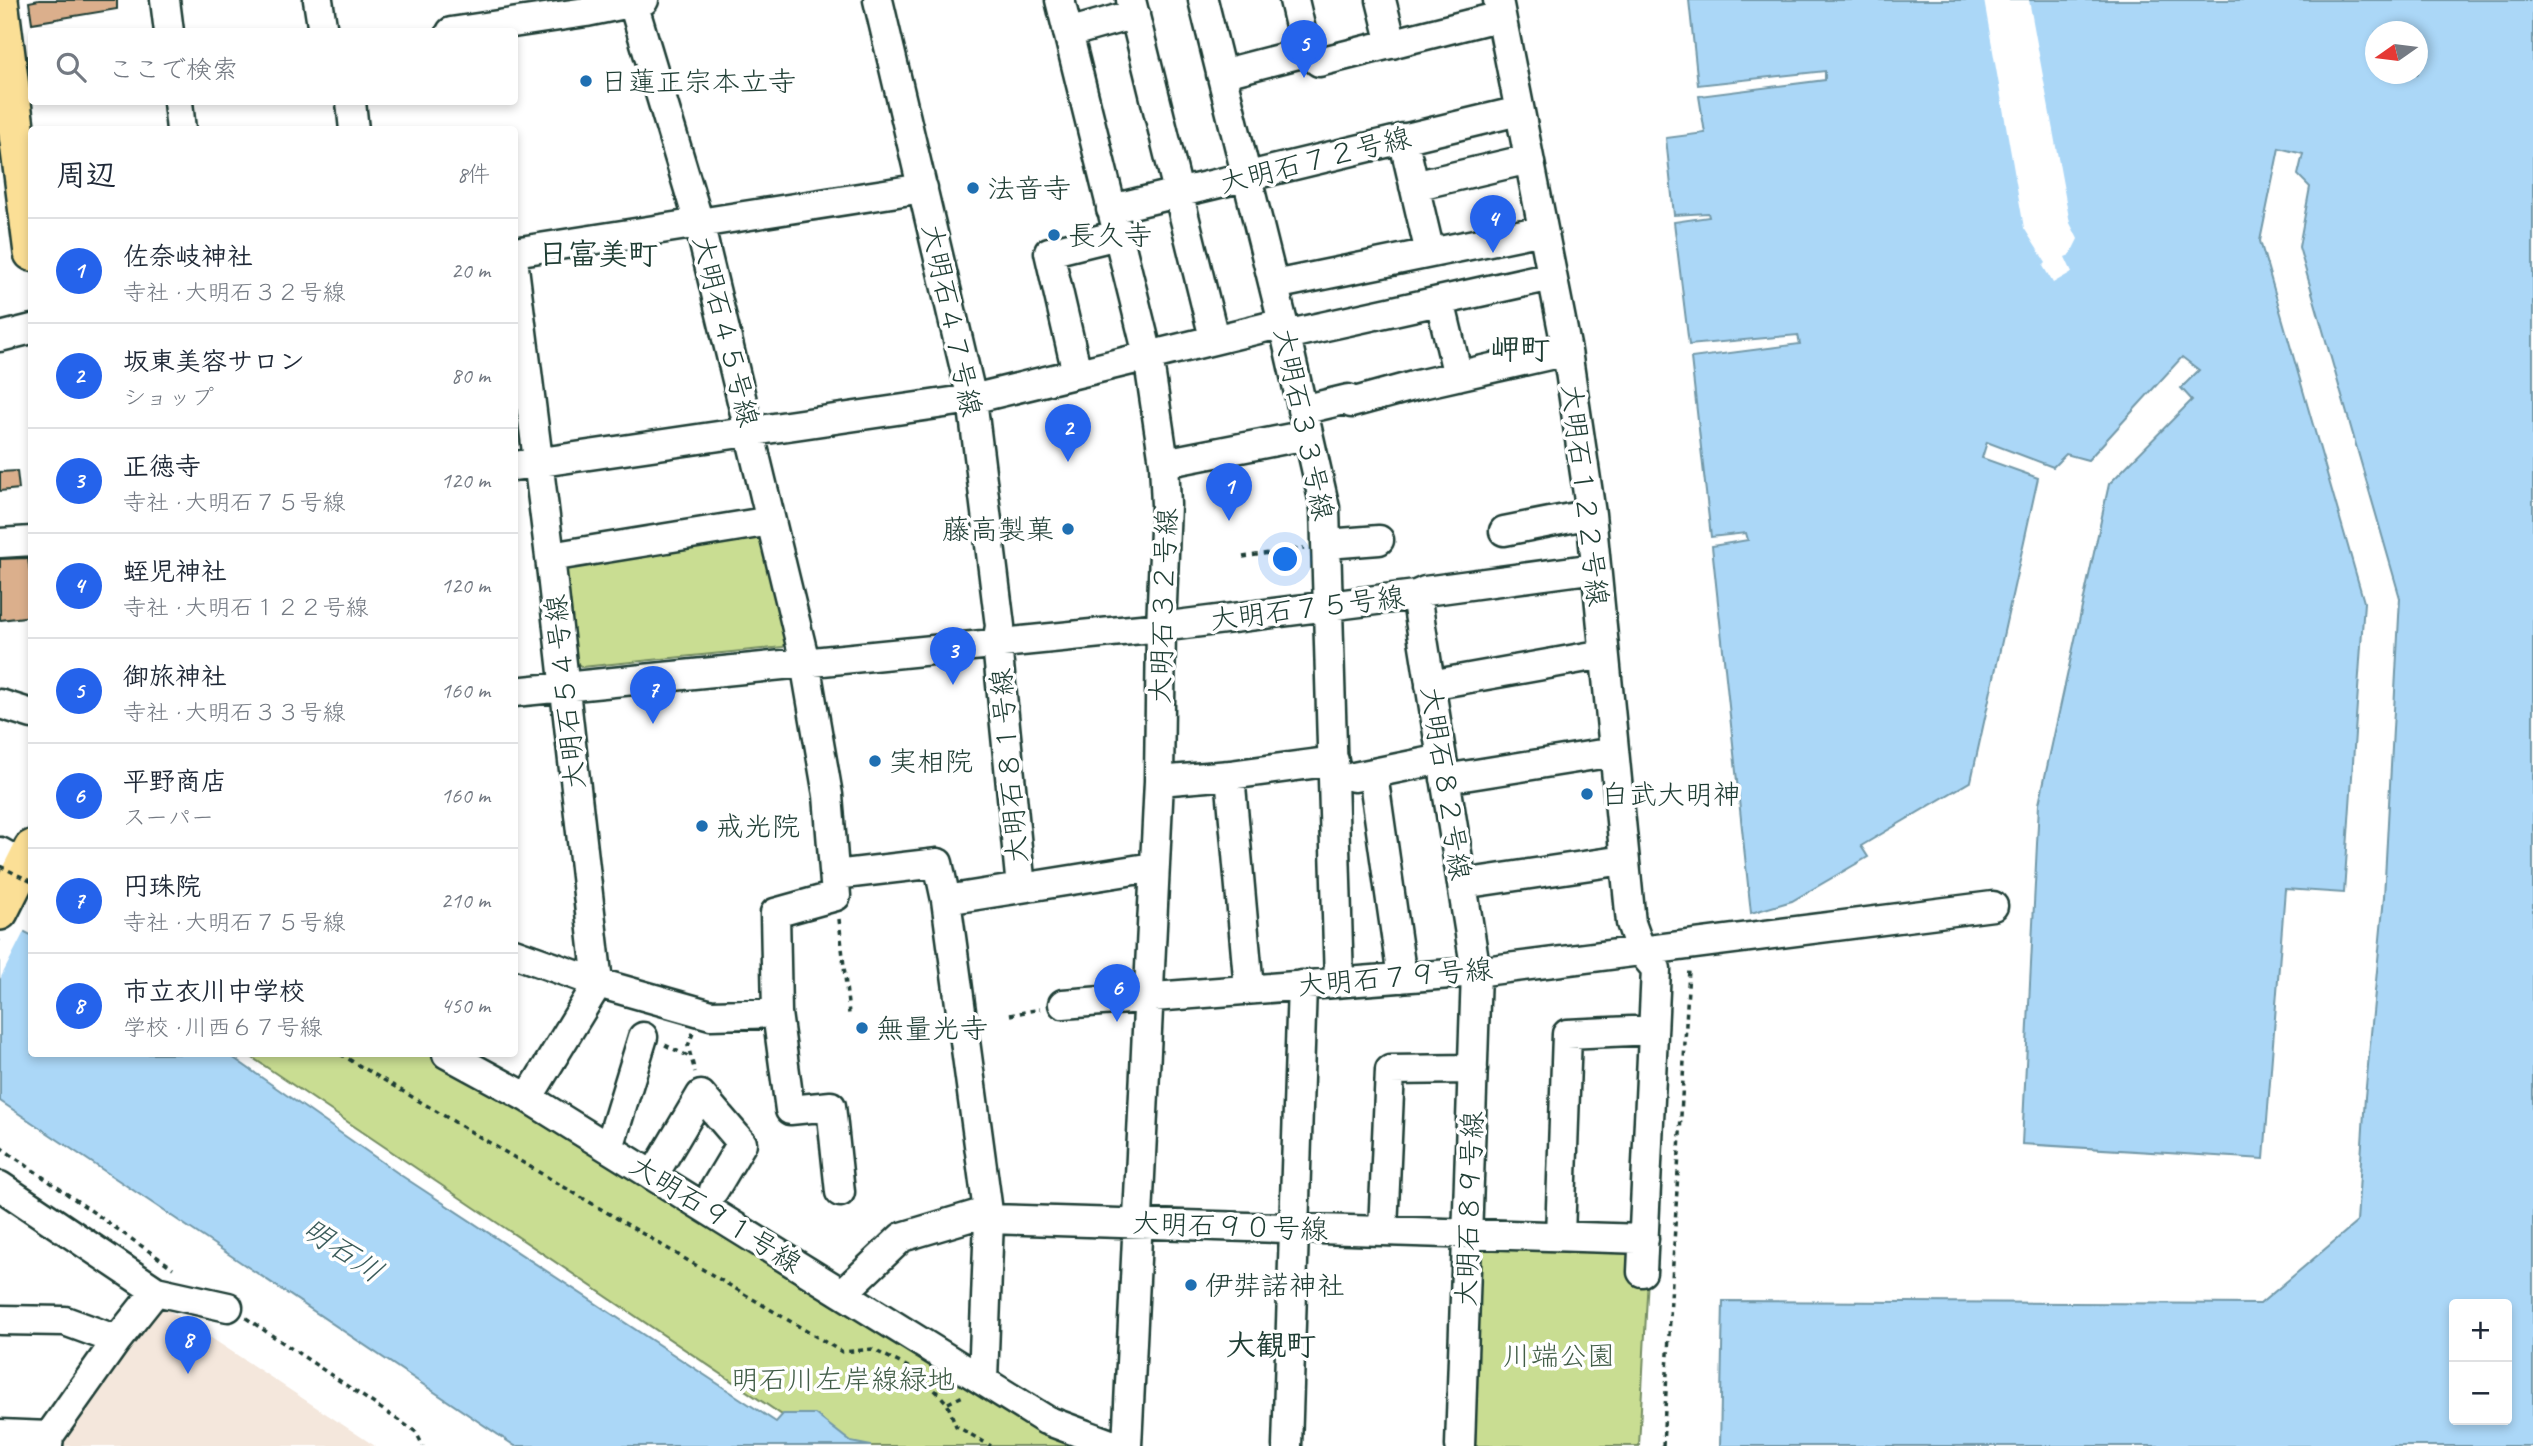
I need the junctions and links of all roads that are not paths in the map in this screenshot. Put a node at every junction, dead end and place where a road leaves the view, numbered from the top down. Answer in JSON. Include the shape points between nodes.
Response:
{"nodes":[{"id":1,"x":165,"y":0,"type":"edge"},
{"id":2,"x":318,"y":0,"type":"edge"},
{"id":3,"x":878,"y":0,"type":"edge"},
{"id":4,"x":1060,"y":0,"type":"edge"},
{"id":5,"x":1203,"y":0,"type":"edge"},
{"id":6,"x":1294,"y":0,"type":"edge"},
{"id":7,"x":1381,"y":0,"type":"edge"},
{"id":8,"x":0,"y":1,"type":"edge"},
{"id":9,"x":638,"y":2,"type":"edge"},
{"id":10,"x":584,"y":6,"type":"edge"},
{"id":11,"x":1133,"y":7,"type":"edge"},
{"id":12,"x":1500,"y":8,"type":"edge"},
{"id":13,"x":168,"y":28,"type":"edge"},
{"id":14,"x":322,"y":28,"type":"edge"},
{"id":15,"x":471,"y":28,"type":"edge"},
{"id":16,"x":1068,"y":33,"type":"junction"},
{"id":17,"x":1392,"y":44,"type":"junction"},
{"id":18,"x":1306,"y":52,"type":"junction"},
{"id":19,"x":1222,"y":74,"type":"junction"},
{"id":20,"x":14,"y":91,"type":"edge"},
{"id":21,"x":178,"y":105,"type":"edge"},
{"id":22,"x":351,"y":105,"type":"edge"},
{"id":23,"x":1520,"y":111,"type":"junction"},
{"id":24,"x":181,"y":126,"type":"edge"},
{"id":25,"x":354,"y":126,"type":"edge"},
{"id":26,"x":1404,"y":138,"type":"junction"},
{"id":27,"x":1529,"y":159,"type":"junction"},
{"id":28,"x":1247,"y":177,"type":"junction"},
{"id":29,"x":1414,"y":186,"type":"junction"},
{"id":30,"x":923,"y":188,"type":"junction"},
{"id":31,"x":1178,"y":193,"type":"junction"},
{"id":32,"x":28,"y":217,"type":"edge"},
{"id":33,"x":1114,"y":222,"type":"junction"},
{"id":34,"x":699,"y":223,"type":"junction"},
{"id":35,"x":1544,"y":230,"type":"junction"},
{"id":36,"x":518,"y":251,"type":"edge"},
{"id":37,"x":1430,"y":253,"type":"junction"},
{"id":38,"x":1552,"y":276,"type":"junction"},
{"id":39,"x":1273,"y":285,"type":"junction"},
{"id":40,"x":1440,"y":301,"type":"junction"},
{"id":41,"x":1284,"y":329,"type":"junction"},
{"id":42,"x":28,"y":331,"type":"edge"},
{"id":43,"x":518,"y":333,"type":"edge"},
{"id":44,"x":0,"y":337,"type":"edge"},
{"id":45,"x":1214,"y":338,"type":"junction"},
{"id":46,"x":1567,"y":351,"type":"junction"},
{"id":47,"x":1148,"y":355,"type":"junction"},
{"id":48,"x":1077,"y":373,"type":"junction"},
{"id":49,"x":1458,"y":376,"type":"junction"},
{"id":50,"x":972,"y":399,"type":"junction"},
{"id":51,"x":1305,"y":422,"type":"junction"},
{"id":52,"x":750,"y":432,"type":"junction"},
{"id":53,"x":1164,"y":463,"type":"junction"},
{"id":54,"x":526,"y":464,"type":"edge"},
{"id":55,"x":1591,"y":514,"type":"junction"},
{"id":56,"x":771,"y":522,"type":"junction"},
{"id":57,"x":1504,"y":531,"type":"dead end"},
{"id":58,"x":1379,"y":540,"type":"dead end"},
{"id":59,"x":28,"y":541,"type":"edge"},
{"id":60,"x":0,"y":543,"type":"edge"},
{"id":61,"x":1327,"y":544,"type":"junction"},
{"id":62,"x":550,"y":557,"type":"junction"},
{"id":63,"x":1596,"y":568,"type":"junction"},
{"id":64,"x":1416,"y":595,"type":"junction"},
{"id":65,"x":1329,"y":605,"type":"junction"},
{"id":66,"x":1161,"y":627,"type":"junction"},
{"id":67,"x":998,"y":644,"type":"junction"},
{"id":68,"x":1604,"y":654,"type":"junction"},
{"id":69,"x":805,"y":662,"type":"junction"},
{"id":70,"x":1430,"y":685,"type":"junction"},
{"id":71,"x":565,"y":688,"type":"junction"},
{"id":72,"x":518,"y":692,"type":"edge"},
{"id":73,"x":0,"y":704,"type":"edge"},
{"id":74,"x":28,"y":713,"type":"edge"},
{"id":75,"x":1614,"y":752,"type":"junction"},
{"id":76,"x":1444,"y":769,"type":"junction"},
{"id":77,"x":1334,"y":771,"type":"junction"},
{"id":78,"x":1373,"y":774,"type":"junction"},
{"id":79,"x":1230,"y":775,"type":"junction"},
{"id":80,"x":1159,"y":781,"type":"junction"},
{"id":81,"x":1624,"y":860,"type":"junction"},
{"id":82,"x":1153,"y":867,"type":"junction"},
{"id":83,"x":1462,"y":884,"type":"junction"},
{"id":84,"x":835,"y":885,"type":"junction"},
{"id":85,"x":1021,"y":888,"type":"junction"},
{"id":86,"x":946,"y":900,"type":"junction"},
{"id":87,"x":1993,"y":906,"type":"dead end"},
{"id":88,"x":1641,"y":951,"type":"junction"},
{"id":89,"x":518,"y":954,"type":"edge"},
{"id":90,"x":1476,"y":972,"type":"junction"},
{"id":91,"x":1402,"y":978,"type":"junction"},
{"id":92,"x":1339,"y":982,"type":"junction"},
{"id":93,"x":598,"y":984,"type":"junction"},
{"id":94,"x":1302,"y":985,"type":"junction"},
{"id":95,"x":1249,"y":989,"type":"junction"},
{"id":96,"x":1149,"y":997,"type":"junction"},
{"id":97,"x":1063,"y":1004,"type":"road end"},
{"id":98,"x":777,"y":1013,"type":"junction"},
{"id":99,"x":1653,"y":1030,"type":"junction"},
{"id":100,"x":650,"y":1039,"type":"road end"},
{"id":101,"x":453,"y":1057,"type":"edge"},
{"id":102,"x":1473,"y":1069,"type":"junction"},
{"id":103,"x":528,"y":1098,"type":"junction"},
{"id":104,"x":609,"y":1148,"type":"junction"},
{"id":105,"x":653,"y":1176,"type":"junction"},
{"id":106,"x":0,"y":1186,"type":"edge"},
{"id":107,"x":714,"y":1190,"type":"dead end"},
{"id":108,"x":841,"y":1192,"type":"dead end"},
{"id":109,"x":989,"y":1219,"type":"junction"},
{"id":110,"x":1138,"y":1223,"type":"junction"},
{"id":111,"x":1294,"y":1227,"type":"junction"},
{"id":112,"x":1383,"y":1230,"type":"junction"},
{"id":113,"x":1468,"y":1233,"type":"junction"},
{"id":114,"x":1560,"y":1237,"type":"junction"},
{"id":115,"x":1644,"y":1239,"type":"junction"},
{"id":116,"x":1642,"y":1272,"type":"dead end"},
{"id":117,"x":156,"y":1291,"type":"junction"},
{"id":118,"x":843,"y":1293,"type":"junction"},
{"id":119,"x":228,"y":1307,"type":"dead end"},
{"id":120,"x":0,"y":1320,"type":"edge"},
{"id":121,"x":117,"y":1339,"type":"junction"},
{"id":122,"x":975,"y":1387,"type":"junction"},
{"id":123,"x":0,"y":1434,"type":"edge"},
{"id":124,"x":48,"y":1441,"type":"edge"},
{"id":125,"x":1116,"y":1446,"type":"edge"},
{"id":126,"x":1127,"y":1446,"type":"edge"},
{"id":127,"x":1286,"y":1446,"type":"edge"},
{"id":128,"x":1460,"y":1446,"type":"edge"}],
"edges":[{"from":1,"to":13,"type":"street"},
{"from":2,"to":14,"type":"street"},
{"from":3,"to":30,"type":"street","name":"大明石４７号線"},
{"from":4,"to":16,"type":"street","name":"大明石３２号線"},
{"from":5,"to":19,"type":"street","name":"大明石３３号線"},
{"from":6,"to":18,"type":"street"},
{"from":7,"to":17,"type":"street"},
{"from":8,"to":20,"type":"main road"},
{"from":9,"to":10,"type":"street"},
{"from":9,"to":34,"type":"street","name":"大明石４５号線"},
{"from":10,"to":15,"type":"street"},
{"from":11,"to":16,"type":"street"},
{"from":11,"to":31,"type":"street"},
{"from":12,"to":17,"type":"street"},
{"from":12,"to":23,"type":"street","name":"大明石１２２号線"},
{"from":16,"to":33,"type":"street","name":"大明石３２号線"},
{"from":17,"to":18,"type":"street","via":[[1319,62]]},
{"from":18,"to":19,"type":"street"},
{"from":19,"to":28,"type":"street","name":"大明石３３号線"},
{"from":20,"to":32,"type":"main road"},
{"from":21,"to":24,"type":"street"},
{"from":22,"to":25,"type":"street"},
{"from":23,"to":26,"type":"street","name":"大明石７２号線"},
{"from":23,"to":27,"type":"street","name":"大明石１２２号線"},
{"from":26,"to":28,"type":"street","name":"大明石７２号線"},
{"from":26,"to":29,"type":"street"},
{"from":27,"to":29,"type":"street"},
{"from":27,"to":35,"type":"street","name":"大明石１２２号線"},
{"from":28,"to":31,"type":"street","name":"大明石７２号線"},
{"from":28,"to":39,"type":"street","name":"大明石３３号線"},
{"from":29,"to":37,"type":"street"},
{"from":30,"to":34,"type":"street"},
{"from":30,"to":50,"type":"street","name":"大明石４７号線"},
{"from":31,"to":33,"type":"street","name":"大明石７２号線"},
{"from":31,"to":45,"type":"street"},
{"from":33,"to":47,"type":"street","name":"大明石３２号線"},
{"from":33,"to":48,"type":"street","name":"大明石７２号線","via":[[1049,252]]},
{"from":34,"to":36,"type":"street"},
{"from":34,"to":52,"type":"street","name":"大明石４５号線"},
{"from":35,"to":37,"type":"street"},
{"from":35,"to":38,"type":"street","name":"大明石１２２号線"},
{"from":37,"to":39,"type":"street"},
{"from":38,"to":40,"type":"street"},
{"from":38,"to":46,"type":"street","name":"大明石１２２号線"},
{"from":39,"to":41,"type":"street","name":"大明石３３号線"},
{"from":40,"to":41,"type":"street"},
{"from":40,"to":49,"type":"street"},
{"from":41,"to":45,"type":"street"},
{"from":41,"to":51,"type":"street","name":"大明石３３号線"},
{"from":42,"to":44,"type":"street"},
{"from":43,"to":54,"type":"street","name":"大明石５４号線"},
{"from":45,"to":47,"type":"street"},
{"from":46,"to":49,"type":"street"},
{"from":46,"to":55,"type":"street","name":"大明石１２２号線"},
{"from":47,"to":48,"type":"street"},
{"from":47,"to":53,"type":"street","name":"大明石３２号線"},
{"from":48,"to":50,"type":"street"},
{"from":49,"to":51,"type":"street","via":[[1351,403],[1348,399]]},
{"from":50,"to":52,"type":"street"},
{"from":50,"to":67,"type":"street","name":"大明石４７号線","via":[[1000,626]]},
{"from":51,"to":53,"type":"street"},
{"from":51,"to":61,"type":"street","name":"大明石３３号線","via":[[1325,508]]},
{"from":52,"to":54,"type":"street"},
{"from":52,"to":56,"type":"street","name":"大明石４５号線"},
{"from":53,"to":66,"type":"street","name":"大明石３２号線"},
{"from":54,"to":62,"type":"street","name":"大明石５４号線"},
{"from":55,"to":57,"type":"street"},
{"from":55,"to":63,"type":"street","name":"大明石１２２号線"},
{"from":56,"to":62,"type":"street"},
{"from":56,"to":69,"type":"street","name":"大明石４５号線"},
{"from":58,"to":61,"type":"street"},
{"from":59,"to":60,"type":"street"},
{"from":61,"to":65,"type":"street","name":"大明石３３号線"},
{"from":62,"to":71,"type":"street","name":"大明石５４号線"},
{"from":63,"to":64,"type":"street","name":"大明石７５号線"},
{"from":63,"to":68,"type":"street","name":"大明石１２２号線"},
{"from":64,"to":65,"type":"street","name":"大明石７５号線"},
{"from":64,"to":70,"type":"street","name":"大明石８２号線"},
{"from":65,"to":66,"type":"street","name":"大明石７５号線"},
{"from":65,"to":77,"type":"street","name":"大明石３３号線"},
{"from":66,"to":67,"type":"street","name":"大明石７５号線"},
{"from":66,"to":80,"type":"street","name":"大明石３２号線"},
{"from":67,"to":69,"type":"street","name":"大明石７５号線"},
{"from":67,"to":85,"type":"street","name":"大明石８１号線"},
{"from":68,"to":70,"type":"street"},
{"from":68,"to":75,"type":"street","name":"大明石１２２号線"},
{"from":69,"to":71,"type":"street","name":"大明石７５号線"},
{"from":69,"to":84,"type":"street","name":"大明石４５号線","via":[[828,794]]},
{"from":70,"to":76,"type":"street","name":"大明石８２号線"},
{"from":71,"to":72,"type":"street","name":"大明石７５号線"},
{"from":71,"to":93,"type":"street","name":"大明石５４号線"},
{"from":73,"to":74,"type":"street"},
{"from":75,"to":76,"type":"street"},
{"from":75,"to":81,"type":"street","name":"大明石１２２号線"},
{"from":76,"to":78,"type":"street"},
{"from":76,"to":83,"type":"street","name":"大明石８２号線"},
{"from":77,"to":78,"type":"street"},
{"from":77,"to":79,"type":"street"},
{"from":77,"to":92,"type":"street","name":"大明石３３号線"},
{"from":78,"to":91,"type":"street"},
{"from":79,"to":80,"type":"street"},
{"from":79,"to":95,"type":"street"},
{"from":80,"to":82,"type":"street","name":"大明石３２号線"},
{"from":81,"to":83,"type":"street"},
{"from":81,"to":88,"type":"street","name":"大明石１２２号線","via":[[1630,923]]},
{"from":82,"to":85,"type":"street"},
{"from":82,"to":96,"type":"street","name":"大明石３２号線"},
{"from":83,"to":90,"type":"street","name":"大明石８２号線"},
{"from":84,"to":86,"type":"street","via":[[938,863]]},
{"from":84,"to":98,"type":"street","via":[[775,913]]},
{"from":85,"to":86,"type":"street"},
{"from":86,"to":109,"type":"street"},
{"from":87,"to":88,"type":"street","name":"大明石７９号線"},
{"from":88,"to":90,"type":"street","name":"大明石７９号線"},
{"from":88,"to":99,"type":"street","name":"大明石１２２号線","via":[[1656,969]]},
{"from":89,"to":93,"type":"street"},
{"from":90,"to":91,"type":"street","name":"大明石７９号線"},
{"from":90,"to":102,"type":"street","name":"大明石８９号線"},
{"from":91,"to":92,"type":"street","name":"大明石７９号線"},
{"from":92,"to":94,"type":"street","name":"大明石７９号線"},
{"from":93,"to":98,"type":"street","via":[[710,1015]]},
{"from":93,"to":103,"type":"street"},
{"from":94,"to":95,"type":"street","name":"大明石７９号線"},
{"from":94,"to":111,"type":"street"},
{"from":95,"to":96,"type":"street","name":"大明石７９号線"},
{"from":96,"to":97,"type":"street","name":"大明石７９号線"},
{"from":96,"to":110,"type":"street","name":"大明石３２号線"},
{"from":98,"to":108,"type":"street","via":[[790,1110],[831,1106]]},
{"from":99,"to":114,"type":"street","via":[[1567,1034]]},
{"from":99,"to":115,"type":"street","name":"大明石１２２号線"},
{"from":100,"to":104,"type":"street"},
{"from":101,"to":103,"type":"street","name":"大明石９１号線"},
{"from":102,"to":112,"type":"street","via":[[1390,1070]]},
{"from":102,"to":113,"type":"street","name":"大明石８９号線"},
{"from":103,"to":104,"type":"street","name":"大明石９１号線"},
{"from":104,"to":105,"type":"street","name":"大明石９１号線"},
{"from":105,"to":107,"type":"street","via":[[701,1095],[742,1143]]},
{"from":105,"to":118,"type":"street","name":"大明石９１号線"},
{"from":106,"to":117,"type":"street"},
{"from":109,"to":110,"type":"street","name":"大明石９０号線"},
{"from":109,"to":118,"type":"street","name":"大明石９０号線","via":[[976,1216],[902,1237]]},
{"from":109,"to":122,"type":"street"},
{"from":110,"to":111,"type":"street","name":"大明石９０号線"},
{"from":110,"to":126,"type":"street","name":"大明石３２号線"},
{"from":111,"to":112,"type":"street","name":"大明石９０号線"},
{"from":111,"to":127,"type":"street"},
{"from":112,"to":113,"type":"street","name":"大明石９０号線"},
{"from":113,"to":114,"type":"street","name":"大明石９０号線"},
{"from":113,"to":128,"type":"street","name":"大明石８９号線"},
{"from":114,"to":115,"type":"street","name":"大明石９０号線"},
{"from":115,"to":116,"type":"street","name":"大明石１２２号線"},
{"from":117,"to":119,"type":"street"},
{"from":117,"to":121,"type":"street"},
{"from":118,"to":122,"type":"street","name":"大明石９１号線"},
{"from":120,"to":121,"type":"street","via":[[65,1321]]},
{"from":121,"to":124,"type":"street"},
{"from":122,"to":125,"type":"street"},
{"from":123,"to":124,"type":"street"}]}
